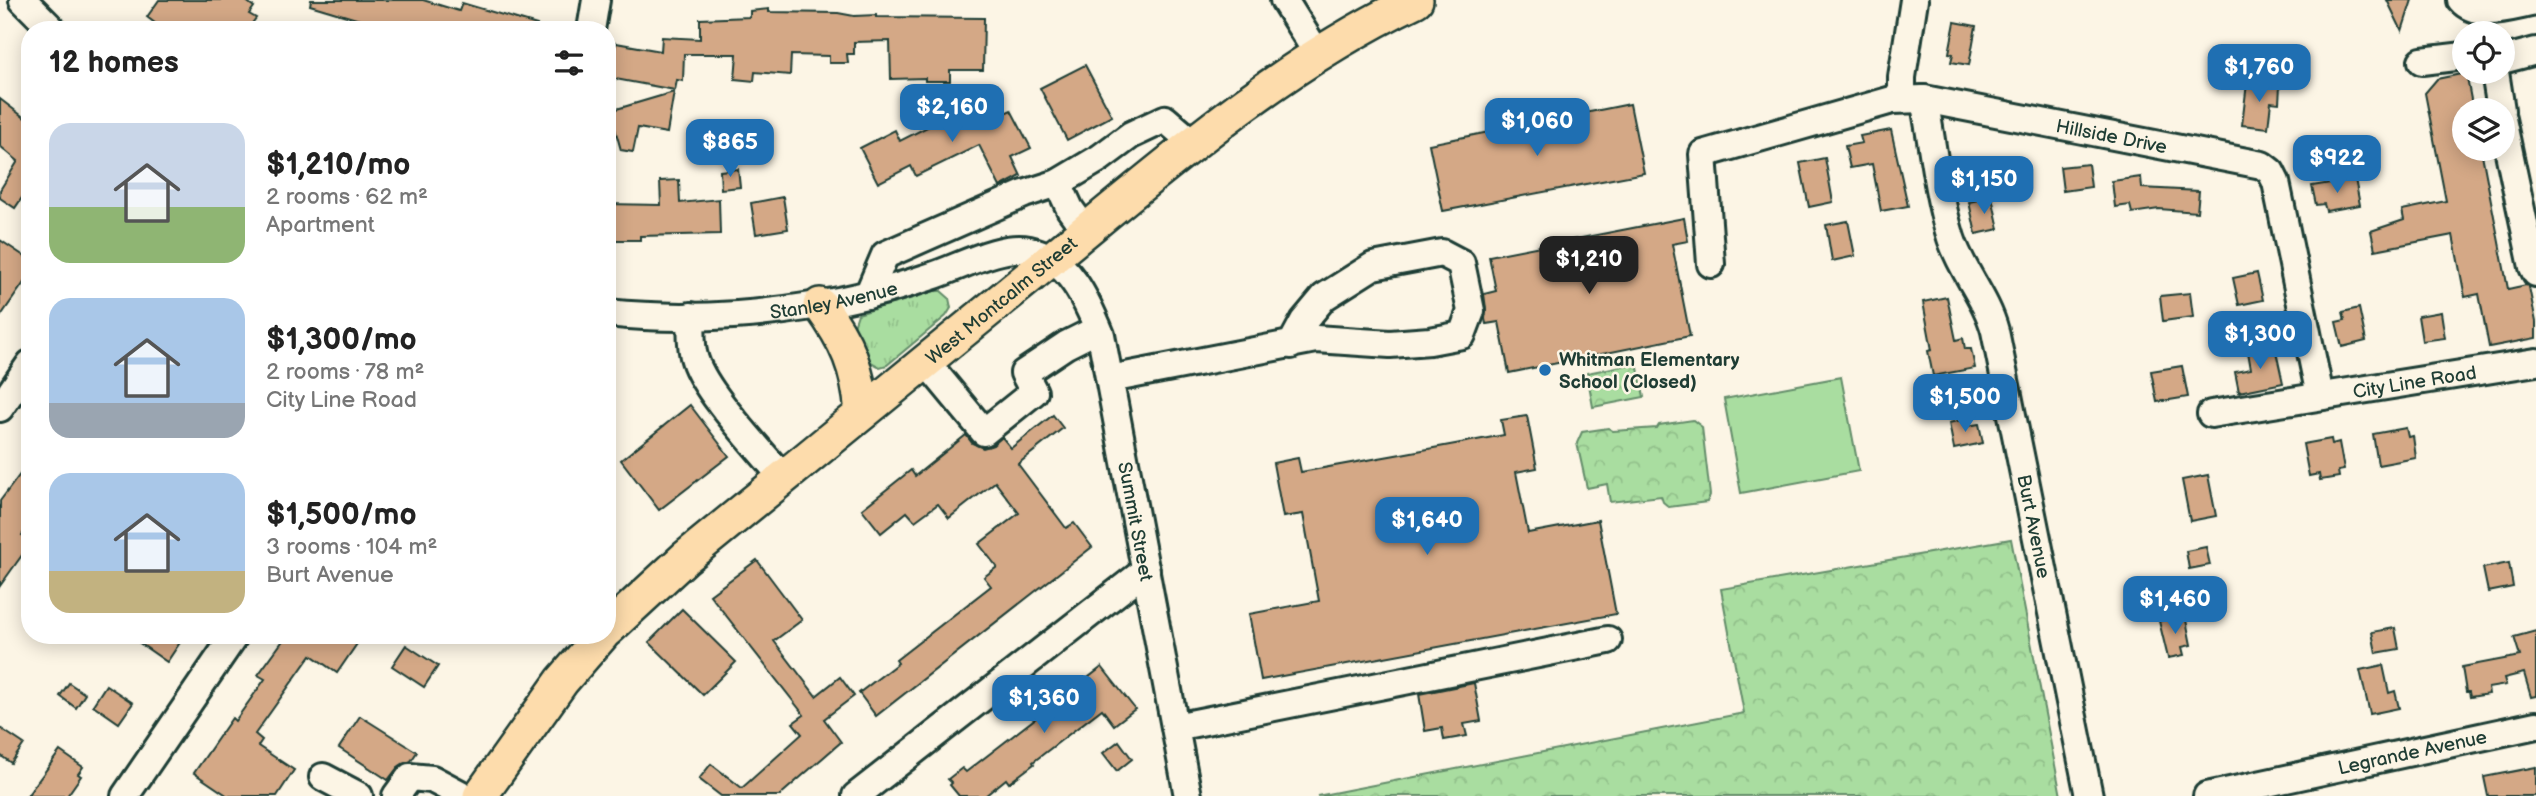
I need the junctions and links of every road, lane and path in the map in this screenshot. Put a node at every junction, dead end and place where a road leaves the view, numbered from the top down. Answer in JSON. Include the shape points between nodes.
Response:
{"nodes":[{"id":1,"x":23,"y":0,"type":"edge"},
{"id":2,"x":596,"y":0,"type":"edge"},
{"id":3,"x":1284,"y":0,"type":"edge"},
{"id":4,"x":1416,"y":0,"type":"edge"},
{"id":5,"x":1914,"y":0,"type":"edge"},
{"id":6,"x":2461,"y":0,"type":"edge"},
{"id":7,"x":2536,"y":2,"type":"edge"},
{"id":8,"x":45,"y":21,"type":"edge"},
{"id":9,"x":592,"y":21,"type":"edge"},
{"id":10,"x":2536,"y":51,"type":"edge"},
{"id":11,"x":1317,"y":53,"type":"junction"},
{"id":12,"x":2515,"y":57,"type":"edge"},
{"id":13,"x":2452,"y":58,"type":"edge"},
{"id":14,"x":2422,"y":61,"type":"dead end"},
{"id":15,"x":1913,"y":99,"type":"junction"},
{"id":16,"x":1192,"y":143,"type":"junction"},
{"id":17,"x":2511,"y":161,"type":"edge"},
{"id":18,"x":1058,"y":183,"type":"junction"},
{"id":19,"x":1086,"y":231,"type":"junction"},
{"id":20,"x":1052,"y":259,"type":"junction"},
{"id":21,"x":1711,"y":264,"type":"dead end"},
{"id":22,"x":2536,"y":273,"type":"edge"},
{"id":23,"x":868,"y":295,"type":"junction"},
{"id":24,"x":821,"y":305,"type":"junction"},
{"id":25,"x":616,"y":313,"type":"edge"},
{"id":26,"x":691,"y":316,"type":"junction"},
{"id":27,"x":1098,"y":329,"type":"junction"},
{"id":28,"x":1291,"y":345,"type":"junction"},
{"id":29,"x":926,"y":362,"type":"junction"},
{"id":30,"x":2536,"y":362,"type":"edge"},
{"id":31,"x":21,"y":377,"type":"edge"},
{"id":32,"x":1110,"y":379,"type":"junction"},
{"id":33,"x":2320,"y":396,"type":"junction"},
{"id":34,"x":0,"y":408,"type":"edge"},
{"id":35,"x":863,"y":414,"type":"junction"},
{"id":36,"x":2211,"y":414,"type":"dead end"},
{"id":37,"x":783,"y":478,"type":"junction"},
{"id":38,"x":1146,"y":570,"type":"junction"},
{"id":39,"x":616,"y":621,"type":"edge"},
{"id":40,"x":1608,"y":640,"type":"dead end"},
{"id":41,"x":229,"y":644,"type":"edge"},
{"id":42,"x":594,"y":644,"type":"edge"},
{"id":43,"x":2536,"y":725,"type":"edge"},
{"id":44,"x":1175,"y":727,"type":"junction"},
{"id":45,"x":323,"y":776,"type":"dead end"},
{"id":46,"x":125,"y":796,"type":"edge"},
{"id":47,"x":359,"y":796,"type":"edge"},
{"id":48,"x":396,"y":796,"type":"edge"},
{"id":49,"x":464,"y":796,"type":"edge"},
{"id":50,"x":480,"y":796,"type":"edge"},
{"id":51,"x":856,"y":796,"type":"edge"},
{"id":52,"x":1188,"y":796,"type":"edge"},
{"id":53,"x":2089,"y":796,"type":"edge"},
{"id":54,"x":2207,"y":796,"type":"edge"}],
"edges":[{"from":1,"to":8,"type":"street"},
{"from":2,"to":9,"type":"street"},
{"from":3,"to":11,"type":"street"},
{"from":4,"to":11,"type":"main road","name":"West Montcalm Street"},
{"from":5,"to":15,"type":"street","name":"Burt Avenue","via":[[1902,77]]},
{"from":6,"to":7,"type":"street","via":[[2469,9],[2482,10]]},
{"from":10,"to":12,"type":"street"},
{"from":11,"to":16,"type":"main road","name":"West Montcalm Street"},
{"from":13,"to":14,"type":"street"},
{"from":15,"to":21,"type":"street","name":"Hillside Drive","via":[[1703,154]]},
{"from":15,"to":33,"type":"street","name":"Hillside Drive","via":[[2267,168],[2276,182]]},
{"from":15,"to":53,"type":"street","name":"Burt Avenue","via":[[1951,238],[1987,306],[1994,331]]},
{"from":16,"to":18,"type":"street","via":[[1165,119],[1131,135]]},
{"from":16,"to":19,"type":"main road","name":"West Montcalm Street"},
{"from":17,"to":22,"type":"street"},
{"from":18,"to":19,"type":"street"},
{"from":18,"to":23,"type":"street","via":[[885,255]]},
{"from":19,"to":20,"type":"main road","name":"West Montcalm Street"},
{"from":20,"to":23,"type":"street","name":"Stanley Avenue","via":[[1029,250],[1003,250]]},
{"from":20,"to":27,"type":"street","name":"Summit Street","via":[[1081,291]]},
{"from":20,"to":29,"type":"main road","name":"West Montcalm Street"},
{"from":23,"to":24,"type":"street","name":"Stanley Avenue"},
{"from":24,"to":26,"type":"street","name":"Stanley Avenue"},
{"from":24,"to":35,"type":"main road","via":[[850,352]]},
{"from":25,"to":26,"type":"street","name":"Stanley Avenue"},
{"from":26,"to":37,"type":"street","via":[[693,356],[699,371]]},
{"from":27,"to":29,"type":"street","via":[[1024,373],[1034,392],[984,432]]},
{"from":27,"to":32,"type":"street","name":"Summit Street"},
{"from":28,"to":28,"type":"street","via":[[1316,339],[1390,344],[1462,335],[1471,312],[1461,263],[1442,254],[1373,266],[1324,297]]},
{"from":28,"to":32,"type":"street"},
{"from":29,"to":35,"type":"main road","name":"West Montcalm Street"},
{"from":30,"to":33,"type":"street","name":"City Line Road"},
{"from":31,"to":34,"type":"street"},
{"from":32,"to":38,"type":"street","name":"Summit Street"},
{"from":33,"to":36,"type":"street","name":"City Line Road"},
{"from":35,"to":37,"type":"main road","name":"West Montcalm Street"},
{"from":37,"to":39,"type":"main road","name":"West Montcalm Street","via":[[671,569]]},
{"from":38,"to":44,"type":"street","name":"Summit Street"},
{"from":38,"to":51,"type":"street"},
{"from":40,"to":44,"type":"street"},
{"from":41,"to":46,"type":"street"},
{"from":42,"to":50,"type":"main road","via":[[562,681]]},
{"from":43,"to":54,"type":"street","name":"Legrande Avenue"},
{"from":44,"to":52,"type":"street","name":"Summit Street"},
{"from":45,"to":47,"type":"street"},
{"from":48,"to":49,"type":"street","via":[[410,776],[432,779]]}]}
